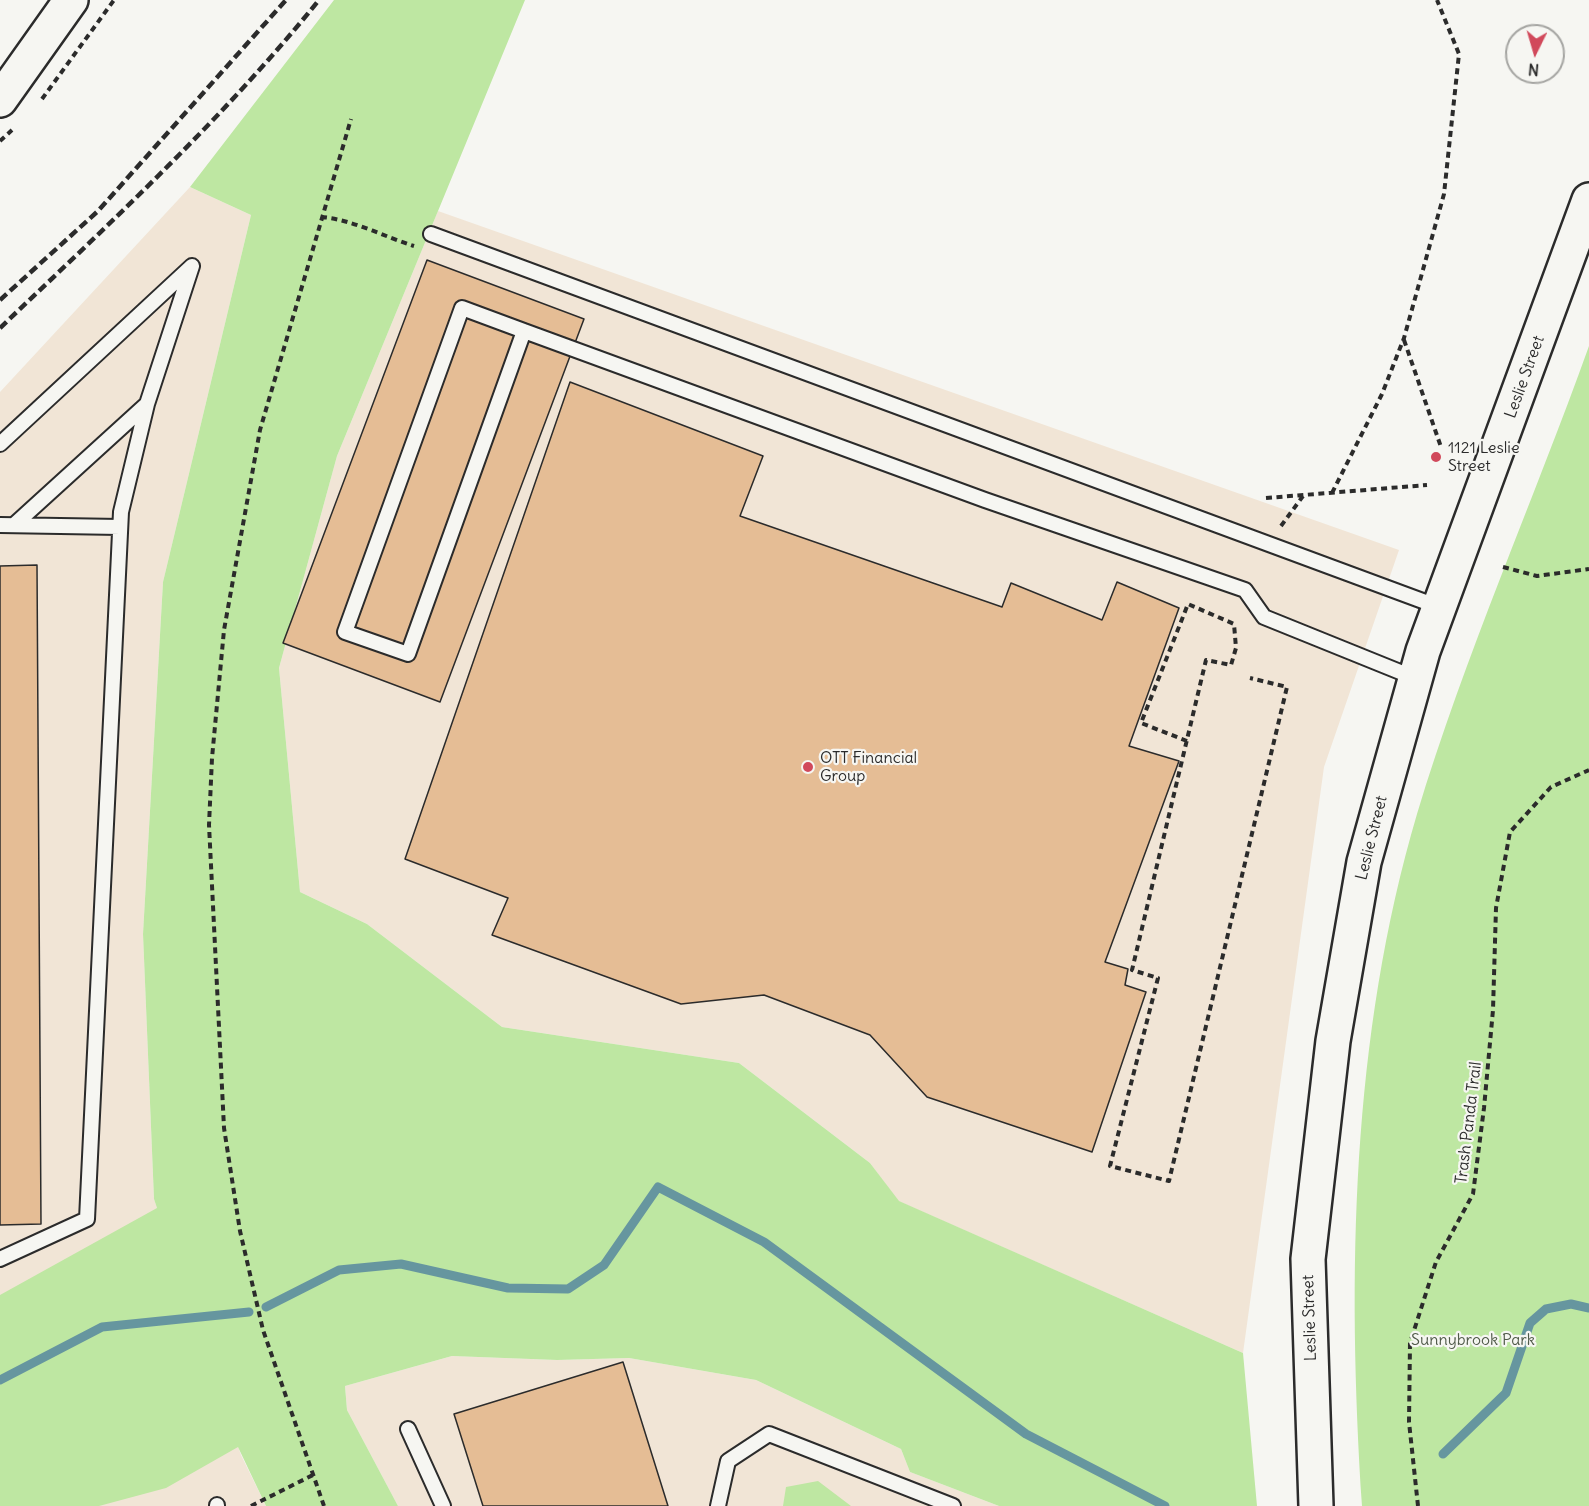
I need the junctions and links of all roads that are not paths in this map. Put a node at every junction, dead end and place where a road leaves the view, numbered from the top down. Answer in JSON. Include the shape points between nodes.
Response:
{"nodes":[{"id":1,"x":71,"y":0,"type":"edge"},
{"id":2,"x":0,"y":100,"type":"edge"},
{"id":3,"x":1589,"y":200,"type":"edge"},
{"id":4,"x":431,"y":234,"type":"dead end"},
{"id":5,"x":524,"y":331,"type":"junction"},
{"id":6,"x":147,"y":404,"type":"junction"},
{"id":7,"x":0,"y":444,"type":"edge"},
{"id":8,"x":7,"y":525,"type":"edge"},
{"id":9,"x":120,"y":527,"type":"junction"},
{"id":10,"x":1439,"y":607,"type":"junction"},
{"id":11,"x":1415,"y":678,"type":"junction"},
{"id":12,"x":0,"y":1259,"type":"edge"},
{"id":13,"x":408,"y":1430,"type":"dead end"},
{"id":14,"x":913,"y":1490,"type":"junction"},
{"id":15,"x":443,"y":1506,"type":"edge"},
{"id":16,"x":718,"y":1506,"type":"edge"},
{"id":17,"x":923,"y":1506,"type":"edge"},
{"id":18,"x":953,"y":1506,"type":"edge"},
{"id":19,"x":1316,"y":1506,"type":"edge"}],
"edges":[{"from":1,"to":2,"type":"main road"},
{"from":3,"to":10,"type":"main road","name":"Leslie Street"},
{"from":4,"to":10,"type":"lane"},
{"from":5,"to":5,"type":"lane","via":[[408,654],[345,632],[462,308]]},
{"from":5,"to":11,"type":"lane","via":[[1245,590],[1264,617]]},
{"from":6,"to":7,"type":"lane","via":[[192,266]]},
{"from":6,"to":8,"type":"lane"},
{"from":6,"to":9,"type":"lane"},
{"from":8,"to":9,"type":"lane"},
{"from":9,"to":12,"type":"lane","via":[[87,1219]]},
{"from":10,"to":11,"type":"main road","name":"Leslie Street"},
{"from":11,"to":19,"type":"main road","name":"Leslie Street","via":[[1364,862],[1333,1041],[1308,1258]]},
{"from":13,"to":15,"type":"lane"},
{"from":14,"to":16,"type":"lane","via":[[769,1434],[728,1461]]},
{"from":14,"to":17,"type":"lane"},
{"from":14,"to":18,"type":"lane"}]}
